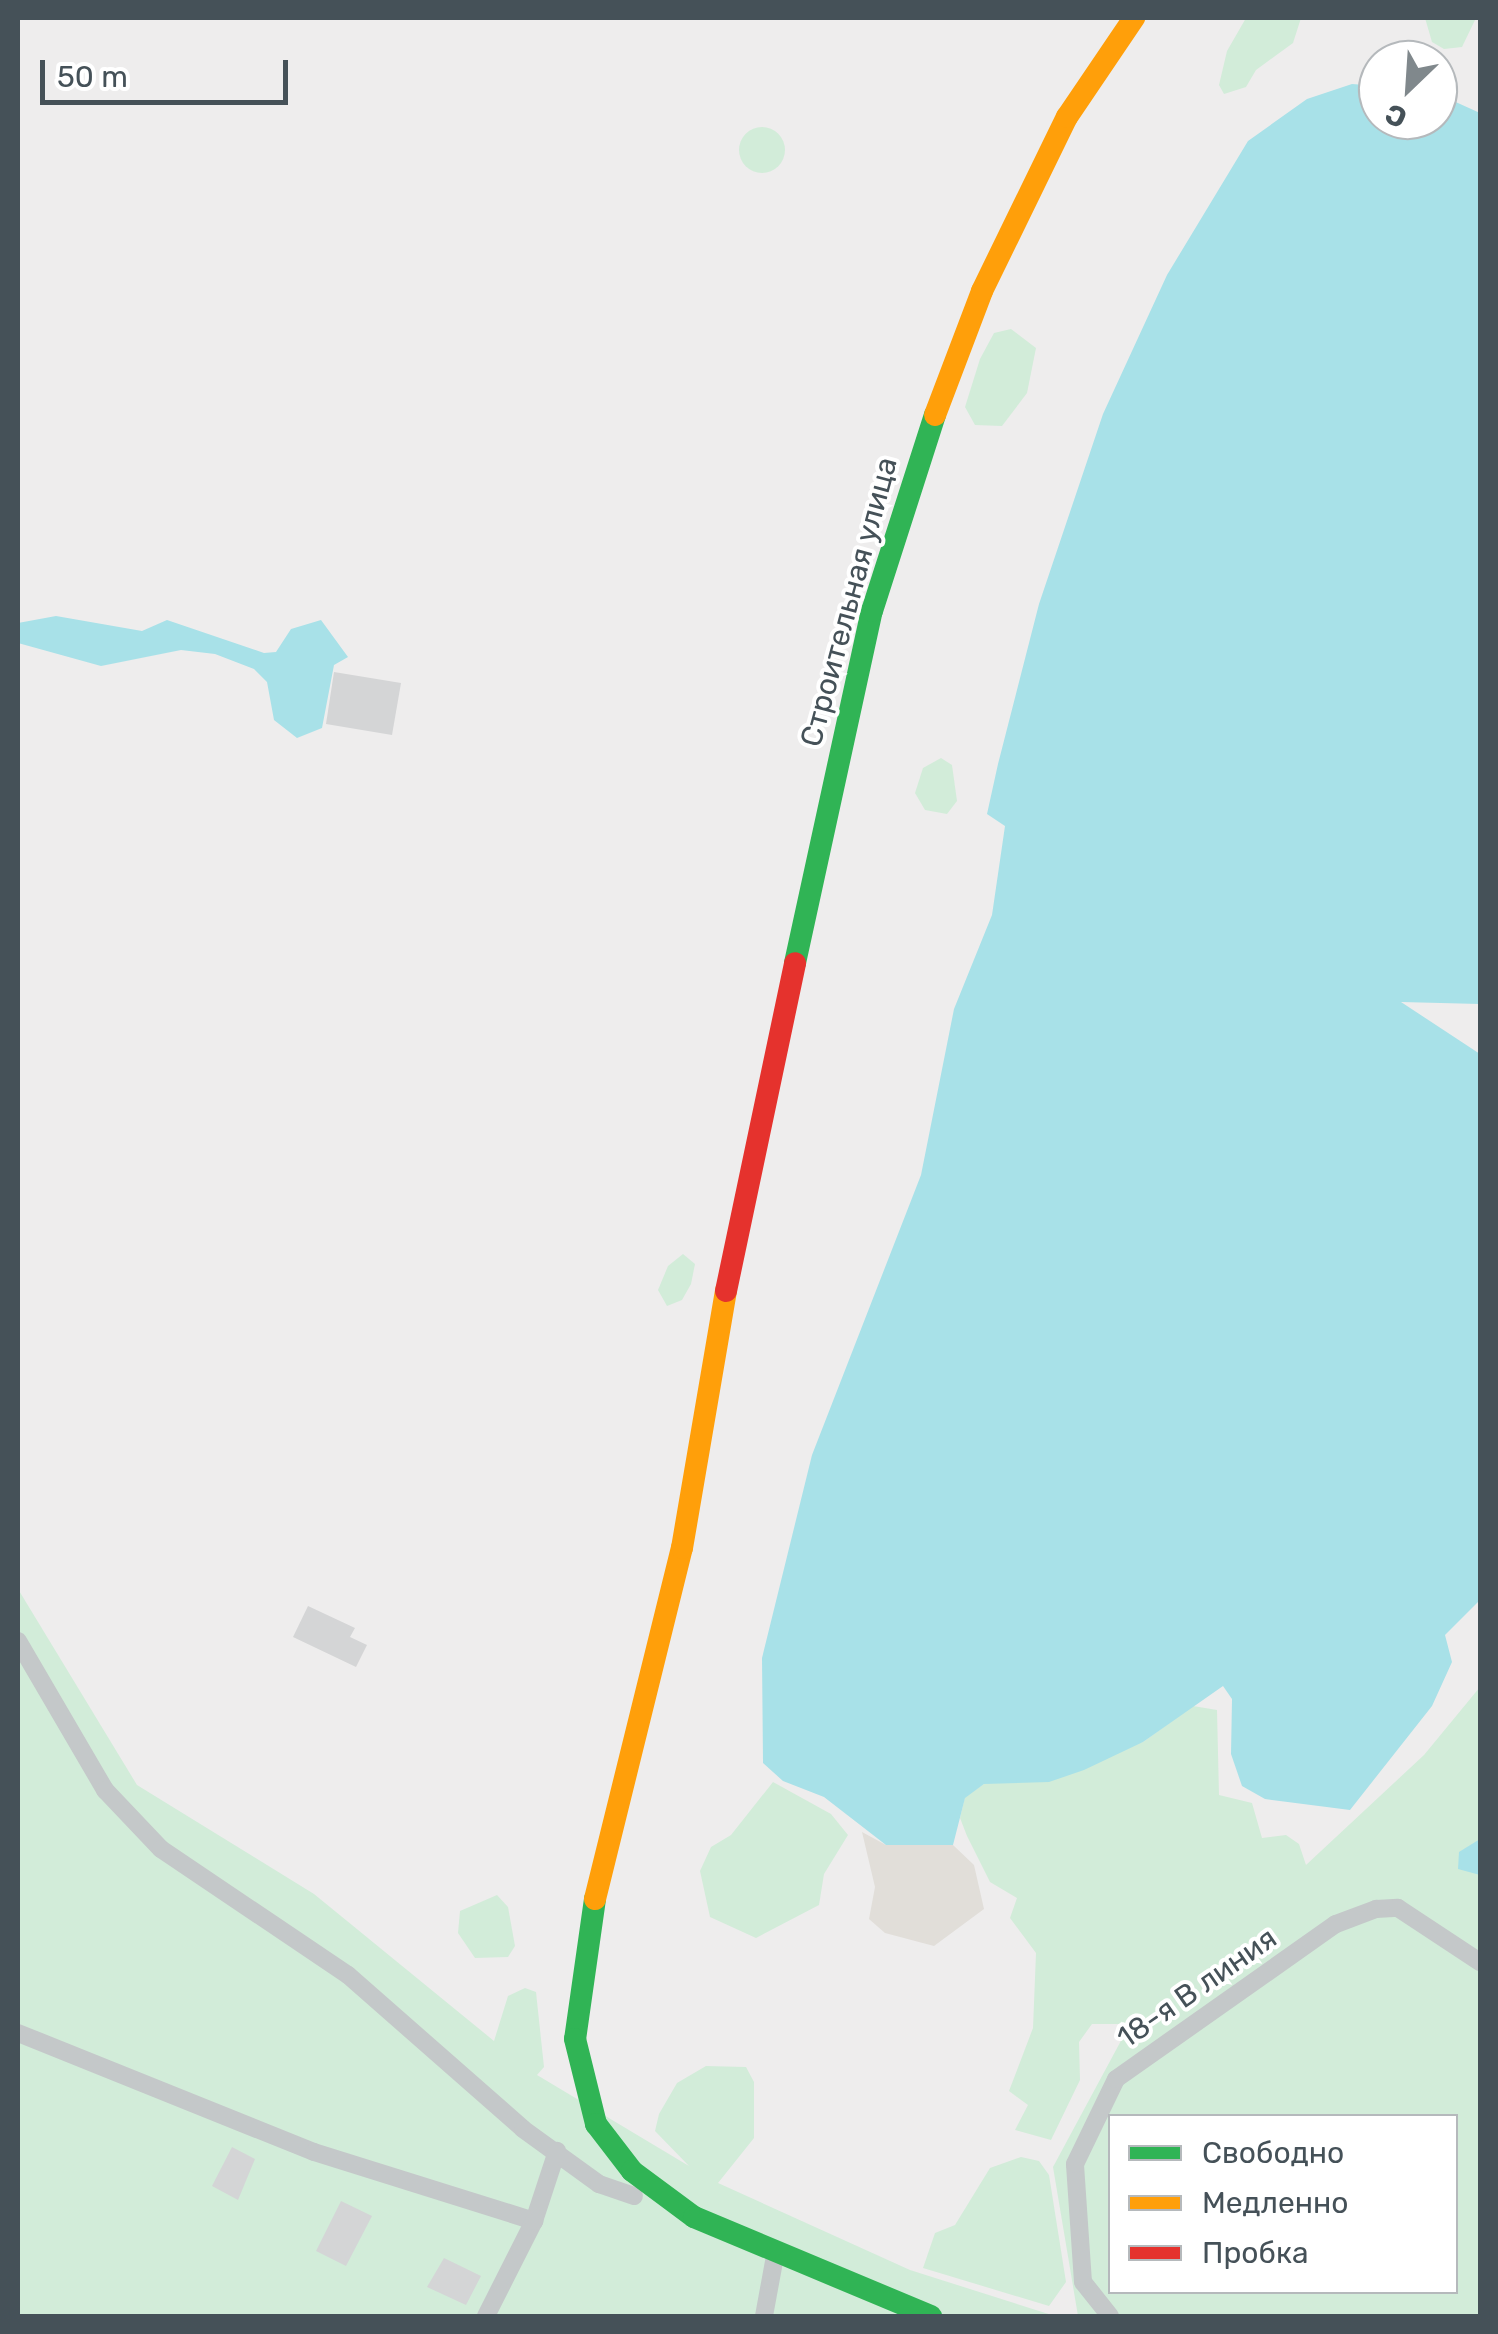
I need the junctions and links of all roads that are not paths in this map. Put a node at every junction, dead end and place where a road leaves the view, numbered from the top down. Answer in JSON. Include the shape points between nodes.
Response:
{"nodes":[{"id":1,"x":1134,"y":18,"type":"edge"},
{"id":2,"x":18,"y":1641,"type":"edge"},
{"id":3,"x":1480,"y":1962,"type":"edge"},
{"id":4,"x":18,"y":2032,"type":"edge"},
{"id":5,"x":557,"y":2151,"type":"junction"},
{"id":6,"x":694,"y":2217,"type":"junction"},
{"id":7,"x":534,"y":2222,"type":"junction"},
{"id":8,"x":775,"y":2256,"type":"junction"},
{"id":9,"x":486,"y":2316,"type":"edge"},
{"id":10,"x":764,"y":2316,"type":"edge"},
{"id":11,"x":931,"y":2316,"type":"edge"},
{"id":12,"x":1110,"y":2316,"type":"edge"}],
"edges":[{"from":1,"to":6,"type":"street","name":"Строительная улица","via":[[1067,117],[982,291],[908,484],[850,702],[734,1244],[682,1548],[587,1930],[575,2039],[596,2124],[632,2171]]},
{"from":2,"to":5,"type":"lane","via":[[105,1790],[161,1849],[348,1975]]},
{"from":3,"to":12,"type":"lane","name":"18-я В линия","via":[[1398,1908],[1376,1910],[1336,1924],[1116,2078],[1075,2164],[1083,2282]]},
{"from":4,"to":7,"type":"lane","via":[[314,2152]]},
{"from":5,"to":6,"type":"lane","via":[[599,2184]]},
{"from":5,"to":7,"type":"lane"},
{"from":6,"to":8,"type":"street","name":"Строительная улица"},
{"from":7,"to":9,"type":"lane"},
{"from":8,"to":10,"type":"lane"},
{"from":8,"to":11,"type":"street","name":"Строительная улица"}]}
